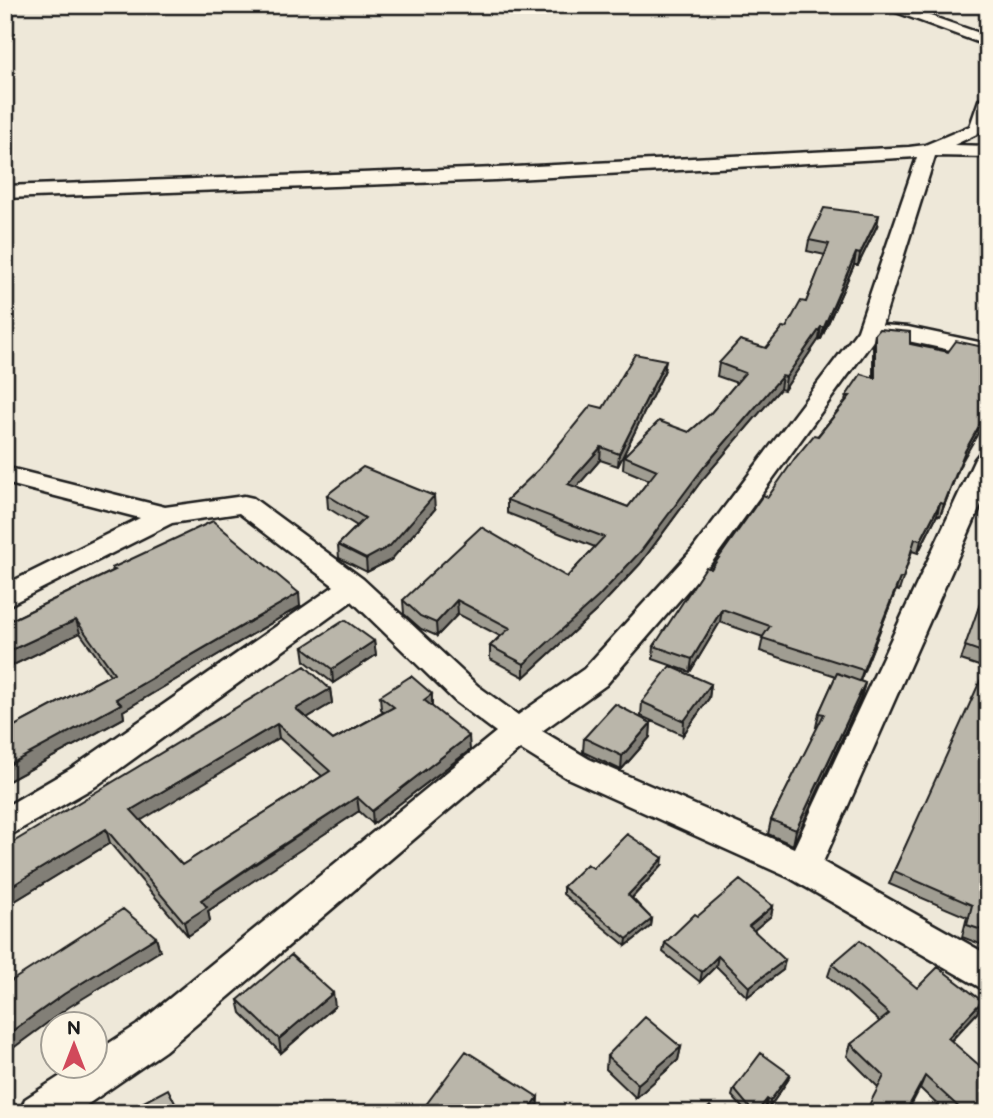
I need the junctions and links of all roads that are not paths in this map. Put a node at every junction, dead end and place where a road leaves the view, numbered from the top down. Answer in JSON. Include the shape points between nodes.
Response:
{"nodes":[{"id":1,"x":884,"y":5,"type":"edge"},
{"id":2,"x":988,"y":41,"type":"edge"},
{"id":3,"x":988,"y":100,"type":"edge"},
{"id":4,"x":928,"y":150,"type":"junction"},
{"id":5,"x":988,"y":152,"type":"edge"},
{"id":6,"x":5,"y":192,"type":"edge"},
{"id":7,"x":869,"y":331,"type":"junction"},
{"id":8,"x":988,"y":351,"type":"edge"},
{"id":9,"x":988,"y":459,"type":"edge"},
{"id":10,"x":5,"y":475,"type":"edge"},
{"id":11,"x":165,"y":516,"type":"junction"},
{"id":12,"x":353,"y":586,"type":"junction"},
{"id":13,"x":5,"y":597,"type":"edge"},
{"id":14,"x":518,"y":732,"type":"junction"},
{"id":15,"x":5,"y":824,"type":"edge"},
{"id":16,"x":803,"y":867,"type":"junction"},
{"id":17,"x":988,"y":975,"type":"edge"},
{"id":18,"x":40,"y":1113,"type":"edge"}],
"edges":[{"from":1,"to":2,"type":"street"},
{"from":3,"to":4,"type":"street","via":[[978,130]]},
{"from":4,"to":5,"type":"street"},
{"from":4,"to":6,"type":"street","via":[[614,169]]},
{"from":4,"to":7,"type":"street"},
{"from":7,"to":8,"type":"street","via":[[908,334]]},
{"from":7,"to":14,"type":"street","via":[[702,556],[595,677]]},
{"from":9,"to":16,"type":"street"},
{"from":10,"to":11,"type":"street"},
{"from":11,"to":12,"type":"street","via":[[244,504]]},
{"from":11,"to":13,"type":"street"},
{"from":12,"to":14,"type":"street","via":[[467,694]]},
{"from":12,"to":15,"type":"street","via":[[85,778]]},
{"from":14,"to":16,"type":"street","via":[[577,768]]},
{"from":14,"to":18,"type":"street","via":[[151,1038]]},
{"from":16,"to":17,"type":"street"}]}
